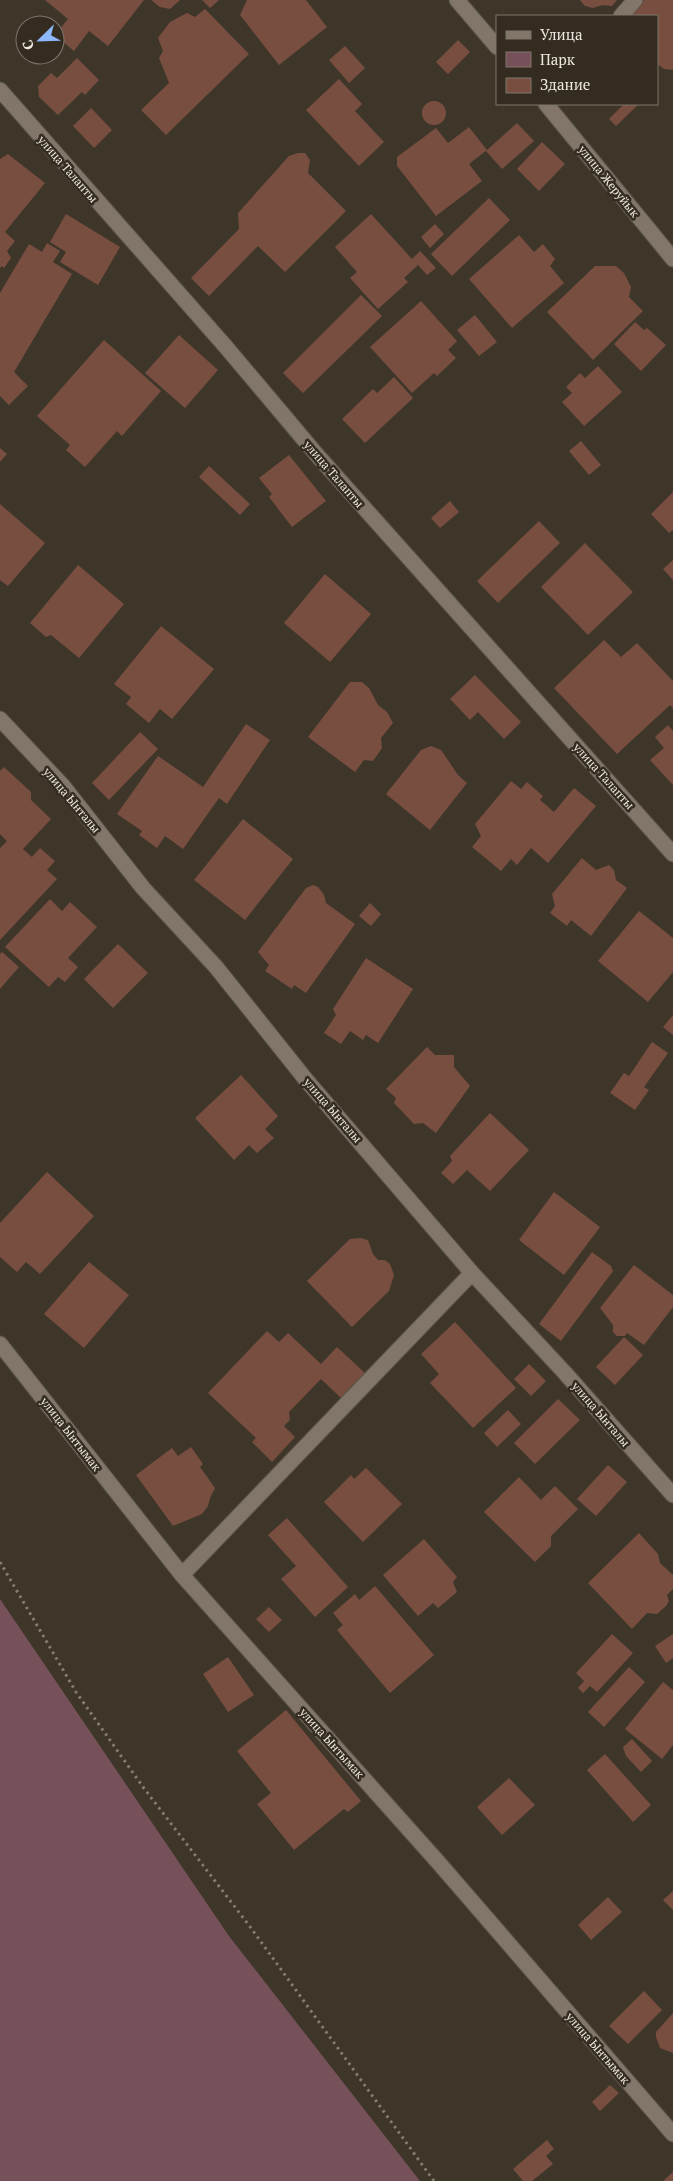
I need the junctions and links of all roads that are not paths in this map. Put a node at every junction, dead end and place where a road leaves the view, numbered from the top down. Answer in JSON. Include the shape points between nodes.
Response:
{"nodes":[{"id":1,"x":457,"y":0,"type":"edge"},
{"id":2,"x":635,"y":0,"type":"edge"},
{"id":3,"x":622,"y":15,"type":"edge"},
{"id":4,"x":496,"y":45,"type":"edge"},
{"id":5,"x":0,"y":90,"type":"edge"},
{"id":6,"x":547,"y":105,"type":"edge"},
{"id":7,"x":673,"y":259,"type":"edge"},
{"id":8,"x":0,"y":719,"type":"edge"},
{"id":9,"x":673,"y":854,"type":"edge"},
{"id":10,"x":472,"y":1273,"type":"junction"},
{"id":11,"x":0,"y":1344,"type":"edge"},
{"id":12,"x":673,"y":1495,"type":"edge"},
{"id":13,"x":182,"y":1575,"type":"junction"},
{"id":14,"x":673,"y":2134,"type":"edge"}],
"edges":[{"from":1,"to":4,"type":"street"},
{"from":2,"to":3,"type":"street"},
{"from":5,"to":9,"type":"street","name":"улица Талапты","via":[[317,455]]},
{"from":6,"to":7,"type":"street","name":"улица Жеруйык"},
{"from":8,"to":10,"type":"street","name":"улица Ынталы","via":[[63,786],[143,888],[216,968],[307,1081]]},
{"from":10,"to":12,"type":"street","name":"улица Ынталы"},
{"from":10,"to":13,"type":"street"},
{"from":11,"to":13,"type":"street","name":"улица Ынтымак"},
{"from":13,"to":14,"type":"street","name":"улица Ынтымак","via":[[438,1862]]}]}
